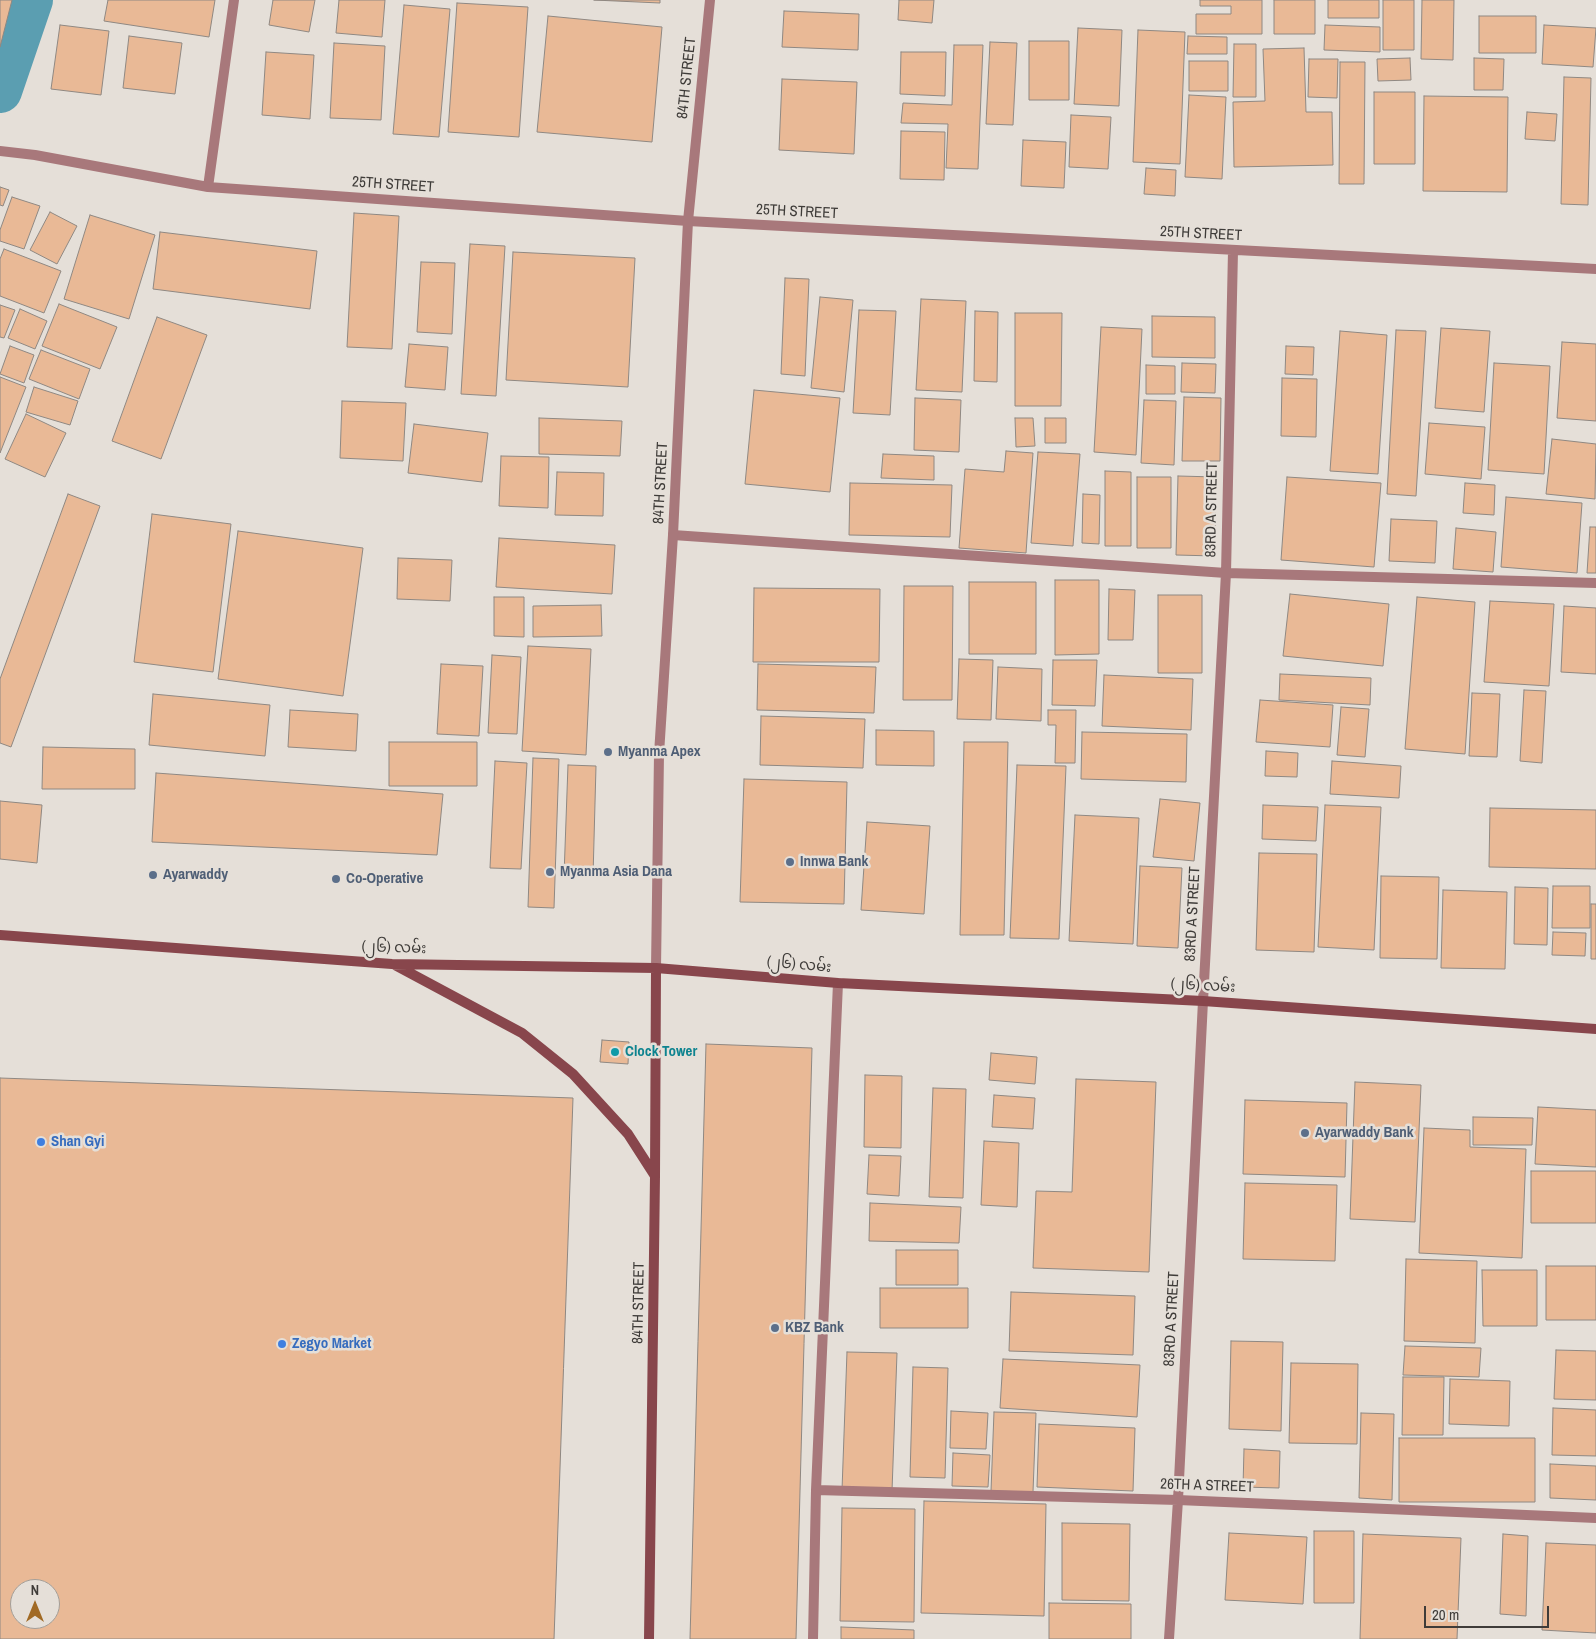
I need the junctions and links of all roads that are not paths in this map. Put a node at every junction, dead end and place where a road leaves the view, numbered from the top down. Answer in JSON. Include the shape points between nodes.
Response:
{"nodes":[{"id":1,"x":234,"y":0,"type":"edge"},
{"id":2,"x":710,"y":0,"type":"edge"},
{"id":3,"x":0,"y":150,"type":"edge"},
{"id":4,"x":208,"y":187,"type":"junction"},
{"id":5,"x":688,"y":221,"type":"junction"},
{"id":6,"x":1232,"y":251,"type":"junction"},
{"id":7,"x":1596,"y":269,"type":"edge"},
{"id":8,"x":673,"y":535,"type":"junction"},
{"id":9,"x":1226,"y":572,"type":"junction"},
{"id":10,"x":1596,"y":583,"type":"edge"},
{"id":11,"x":0,"y":935,"type":"edge"},
{"id":12,"x":392,"y":964,"type":"junction"},
{"id":13,"x":656,"y":968,"type":"junction"},
{"id":14,"x":838,"y":983,"type":"junction"},
{"id":15,"x":1203,"y":1001,"type":"junction"},
{"id":16,"x":1596,"y":1029,"type":"edge"},
{"id":17,"x":655,"y":1176,"type":"junction"},
{"id":18,"x":816,"y":1490,"type":"junction"},
{"id":19,"x":1178,"y":1500,"type":"junction"},
{"id":20,"x":1596,"y":1518,"type":"edge"},
{"id":21,"x":649,"y":1639,"type":"edge"},
{"id":22,"x":813,"y":1639,"type":"edge"},
{"id":23,"x":1169,"y":1639,"type":"edge"}],
"edges":[{"from":1,"to":4,"type":"street"},
{"from":2,"to":5,"type":"street","name":"84TH STREET"},
{"from":3,"to":4,"type":"street","name":"25TH STREET"},
{"from":4,"to":5,"type":"street","name":"25TH STREET"},
{"from":5,"to":6,"type":"street","name":"25TH STREET"},
{"from":5,"to":8,"type":"street","name":"84TH STREET"},
{"from":6,"to":7,"type":"street","name":"25TH STREET"},
{"from":6,"to":9,"type":"street","name":"83RD A STREET"},
{"from":8,"to":9,"type":"street"},
{"from":8,"to":13,"type":"street","name":"84TH STREET","via":[[659,754]]},
{"from":9,"to":10,"type":"street"},
{"from":9,"to":15,"type":"street","name":"83RD A STREET"},
{"from":11,"to":12,"type":"main road","name":"(၂၆) လမ်း"},
{"from":12,"to":13,"type":"main road","name":"(၂၆) လမ်း"},
{"from":12,"to":17,"type":"main road","via":[[522,1033],[573,1074],[628,1134]]},
{"from":13,"to":14,"type":"main road","name":"(၂၆) လမ်း"},
{"from":13,"to":17,"type":"main road","name":"84TH STREET"},
{"from":14,"to":15,"type":"main road","name":"(၂၆) လမ်း"},
{"from":14,"to":18,"type":"street"},
{"from":15,"to":16,"type":"main road","name":"(၂၆) လမ်း"},
{"from":15,"to":19,"type":"street","name":"83RD A STREET"},
{"from":17,"to":21,"type":"main road","name":"84TH STREET"},
{"from":18,"to":19,"type":"street","name":"26TH A STREET"},
{"from":18,"to":22,"type":"street"},
{"from":19,"to":20,"type":"street","name":"26TH A STREET"},
{"from":19,"to":23,"type":"street","name":"83RD A STREET"}]}
